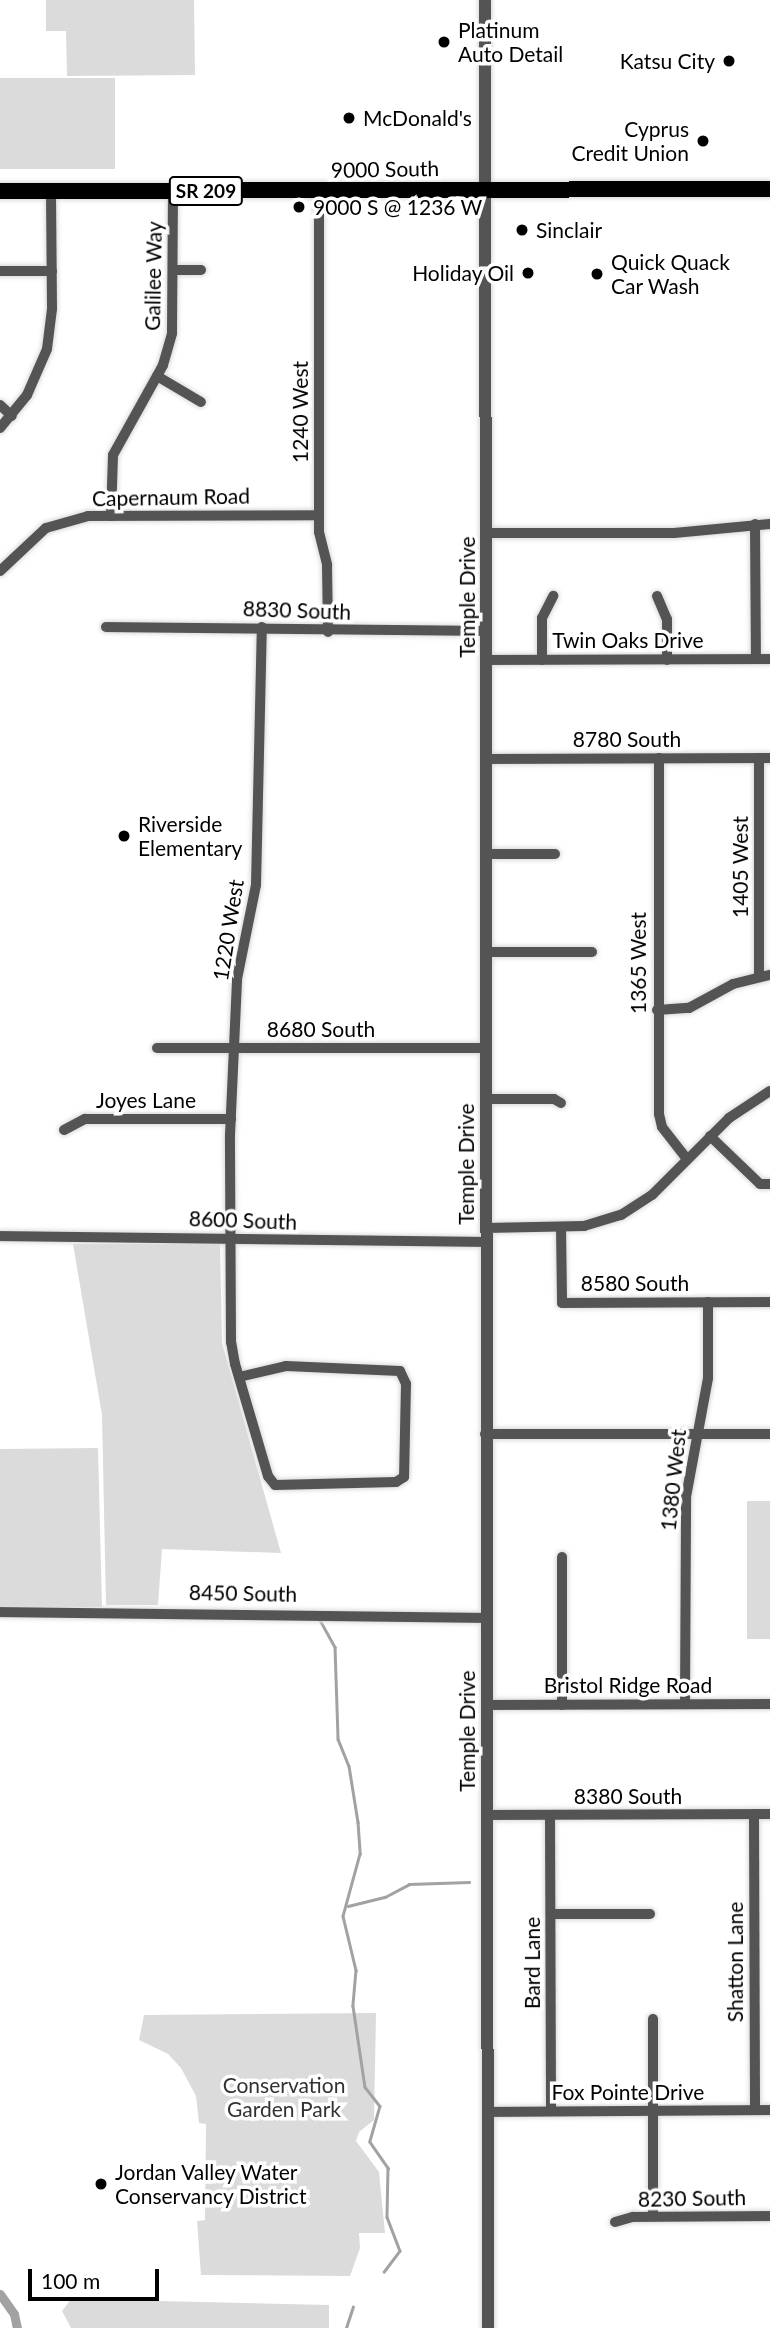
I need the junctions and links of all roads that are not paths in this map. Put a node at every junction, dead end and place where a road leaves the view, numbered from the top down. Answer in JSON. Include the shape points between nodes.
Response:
{"nodes":[{"id":1,"x":485,"y":0,"type":"edge"},
{"id":2,"x":485,"y":188,"type":"junction"},
{"id":3,"x":770,"y":188,"type":"edge"},
{"id":4,"x":0,"y":191,"type":"edge"},
{"id":5,"x":173,"y":191,"type":"junction"},
{"id":6,"x":319,"y":191,"type":"junction"},
{"id":7,"x":51,"y":192,"type":"junction"},
{"id":8,"x":174,"y":270,"type":"junction"},
{"id":9,"x":201,"y":270,"type":"dead end"},
{"id":10,"x":0,"y":271,"type":"edge"},
{"id":11,"x":52,"y":271,"type":"junction"},
{"id":12,"x":157,"y":376,"type":"junction"},
{"id":13,"x":201,"y":402,"type":"dead end"},
{"id":14,"x":0,"y":405,"type":"edge"},
{"id":15,"x":12,"y":416,"type":"junction"},
{"id":16,"x":0,"y":428,"type":"edge"},
{"id":17,"x":319,"y":515,"type":"junction"},
{"id":18,"x":111,"y":516,"type":"junction"},
{"id":19,"x":755,"y":524,"type":"junction"},
{"id":20,"x":770,"y":524,"type":"edge"},
{"id":21,"x":486,"y":533,"type":"junction"},
{"id":22,"x":0,"y":570,"type":"edge"},
{"id":23,"x":553,"y":596,"type":"dead end"},
{"id":24,"x":657,"y":596,"type":"dead end"},
{"id":25,"x":106,"y":627,"type":"dead end"},
{"id":26,"x":262,"y":628,"type":"junction"},
{"id":27,"x":486,"y":631,"type":"junction"},
{"id":28,"x":328,"y":632,"type":"junction"},
{"id":29,"x":755,"y":659,"type":"junction"},
{"id":30,"x":770,"y":659,"type":"edge"},
{"id":31,"x":485,"y":660,"type":"junction"},
{"id":32,"x":542,"y":660,"type":"junction"},
{"id":33,"x":667,"y":660,"type":"junction"},
{"id":34,"x":659,"y":758,"type":"junction"},
{"id":35,"x":759,"y":758,"type":"junction"},
{"id":36,"x":770,"y":758,"type":"edge"},
{"id":37,"x":485,"y":759,"type":"junction"},
{"id":38,"x":485,"y":854,"type":"junction"},
{"id":39,"x":555,"y":854,"type":"dead end"},
{"id":40,"x":592,"y":951,"type":"dead end"},
{"id":41,"x":485,"y":952,"type":"junction"},
{"id":42,"x":765,"y":976,"type":"edge"},
{"id":43,"x":657,"y":1010,"type":"junction"},
{"id":44,"x":157,"y":1048,"type":"dead end"},
{"id":45,"x":485,"y":1048,"type":"junction"},
{"id":46,"x":236,"y":1049,"type":"junction"},
{"id":47,"x":770,"y":1091,"type":"edge"},
{"id":48,"x":485,"y":1099,"type":"junction"},
{"id":49,"x":561,"y":1103,"type":"dead end"},
{"id":50,"x":231,"y":1119,"type":"junction"},
{"id":51,"x":65,"y":1130,"type":"dead end"},
{"id":52,"x":710,"y":1136,"type":"junction"},
{"id":53,"x":687,"y":1159,"type":"junction"},
{"id":54,"x":770,"y":1184,"type":"edge"},
{"id":55,"x":485,"y":1227,"type":"junction"},
{"id":56,"x":561,"y":1227,"type":"junction"},
{"id":57,"x":0,"y":1236,"type":"edge"},
{"id":58,"x":229,"y":1238,"type":"junction"},
{"id":59,"x":485,"y":1242,"type":"junction"},
{"id":60,"x":708,"y":1302,"type":"junction"},
{"id":61,"x":770,"y":1302,"type":"edge"},
{"id":62,"x":239,"y":1377,"type":"junction"},
{"id":63,"x":485,"y":1434,"type":"junction"},
{"id":64,"x":697,"y":1434,"type":"junction"},
{"id":65,"x":770,"y":1434,"type":"edge"},
{"id":66,"x":562,"y":1557,"type":"dead end"},
{"id":67,"x":0,"y":1612,"type":"edge"},
{"id":68,"x":486,"y":1618,"type":"junction"},
{"id":69,"x":685,"y":1704,"type":"junction"},
{"id":70,"x":770,"y":1704,"type":"edge"},
{"id":71,"x":486,"y":1705,"type":"junction"},
{"id":72,"x":562,"y":1705,"type":"junction"},
{"id":73,"x":754,"y":1814,"type":"junction"},
{"id":74,"x":770,"y":1814,"type":"edge"},
{"id":75,"x":486,"y":1815,"type":"junction"},
{"id":76,"x":550,"y":1815,"type":"junction"},
{"id":77,"x":551,"y":1914,"type":"junction"},
{"id":78,"x":650,"y":1914,"type":"dead end"},
{"id":79,"x":653,"y":2019,"type":"dead end"},
{"id":80,"x":755,"y":2110,"type":"junction"},
{"id":81,"x":770,"y":2110,"type":"edge"},
{"id":82,"x":551,"y":2111,"type":"junction"},
{"id":83,"x":653,"y":2111,"type":"junction"},
{"id":84,"x":487,"y":2112,"type":"junction"},
{"id":85,"x":653,"y":2216,"type":"junction"},
{"id":86,"x":770,"y":2216,"type":"edge"},
{"id":87,"x":615,"y":2222,"type":"dead end"},
{"id":88,"x":488,"y":2328,"type":"edge"}],
"edges":[{"from":1,"to":2,"type":"street","name":"Temple Drive"},
{"from":2,"to":3,"type":"main road","name":"9000 South","number":"SR 209"},
{"from":2,"to":6,"type":"main road","name":"9000 South","number":"SR 209"},
{"from":2,"to":21,"type":"street","name":"Temple Drive"},
{"from":4,"to":7,"type":"main road","name":"9000 South","number":"SR 209"},
{"from":5,"to":6,"type":"main road","name":"9000 South","number":"SR 209"},
{"from":5,"to":7,"type":"main road","name":"9000 South","number":"SR 209"},
{"from":5,"to":8,"type":"street","name":"Galilee Way"},
{"from":6,"to":17,"type":"street","name":"1240 West"},
{"from":7,"to":11,"type":"street"},
{"from":8,"to":9,"type":"street"},
{"from":8,"to":12,"type":"street","name":"Galilee Way","via":[[172,333]]},
{"from":10,"to":11,"type":"street"},
{"from":11,"to":15,"type":"street","via":[[47,349],[27,395]]},
{"from":12,"to":13,"type":"street"},
{"from":12,"to":18,"type":"street","name":"Galilee Way","via":[[113,456]]},
{"from":14,"to":15,"type":"street"},
{"from":15,"to":16,"type":"street"},
{"from":17,"to":18,"type":"street","name":"Capernaum Road"},
{"from":17,"to":28,"type":"street","name":"1240 West","via":[[327,565]]},
{"from":18,"to":22,"type":"street","name":"Capernaum Road","via":[[65,520],[46,527]]},
{"from":19,"to":20,"type":"street"},
{"from":19,"to":21,"type":"street","via":[[674,533]]},
{"from":19,"to":29,"type":"street"},
{"from":21,"to":27,"type":"street","name":"Temple Drive"},
{"from":23,"to":32,"type":"street","via":[[542,618]]},
{"from":24,"to":33,"type":"street","via":[[667,620]]},
{"from":25,"to":26,"type":"street","name":"8830 South"},
{"from":26,"to":28,"type":"street","name":"8830 South"},
{"from":26,"to":46,"type":"street","name":"1220 West","via":[[256,885],[239,958]]},
{"from":27,"to":28,"type":"street","name":"8830 South"},
{"from":27,"to":31,"type":"street","name":"Temple Drive"},
{"from":29,"to":30,"type":"street","name":"Twin Oaks Drive"},
{"from":29,"to":33,"type":"street","name":"Twin Oaks Drive"},
{"from":31,"to":32,"type":"street","name":"Twin Oaks Drive"},
{"from":31,"to":37,"type":"street","name":"Temple Drive"},
{"from":32,"to":33,"type":"street","name":"Twin Oaks Drive"},
{"from":34,"to":35,"type":"street","name":"8780 South"},
{"from":34,"to":37,"type":"street","name":"8780 South"},
{"from":34,"to":43,"type":"street","name":"1365 West"},
{"from":35,"to":36,"type":"street","name":"8780 South"},
{"from":35,"to":42,"type":"street","name":"1405 West"},
{"from":37,"to":38,"type":"street","name":"Temple Drive"},
{"from":38,"to":39,"type":"street"},
{"from":38,"to":41,"type":"street","name":"Temple Drive"},
{"from":40,"to":41,"type":"street"},
{"from":41,"to":45,"type":"street","name":"Temple Drive"},
{"from":42,"to":43,"type":"street","via":[[689,1008]]},
{"from":43,"to":53,"type":"street","name":"1365 West","via":[[659,1114],[662,1127]]},
{"from":44,"to":46,"type":"street","name":"8680 South"},
{"from":45,"to":46,"type":"street","name":"8680 South"},
{"from":45,"to":48,"type":"street","name":"Temple Drive"},
{"from":46,"to":50,"type":"street","name":"1220 West"},
{"from":47,"to":52,"type":"street","via":[[745,1105]]},
{"from":48,"to":49,"type":"street","via":[[554,1098]]},
{"from":48,"to":55,"type":"street","name":"Temple Drive"},
{"from":50,"to":51,"type":"street","name":"Joyes Lane","via":[[85,1119]]},
{"from":50,"to":58,"type":"street","name":"1220 West"},
{"from":52,"to":53,"type":"street"},
{"from":52,"to":54,"type":"street","via":[[760,1184]]},
{"from":53,"to":56,"type":"street","via":[[652,1195],[621,1215]]},
{"from":55,"to":56,"type":"street"},
{"from":55,"to":59,"type":"street","name":"Temple Drive"},
{"from":56,"to":60,"type":"street","name":"8580 South","via":[[562,1303]]},
{"from":57,"to":58,"type":"street","name":"8600 South"},
{"from":58,"to":59,"type":"street","name":"8600 South"},
{"from":58,"to":62,"type":"street","name":"1220 West","via":[[229,1319]]},
{"from":59,"to":63,"type":"street","name":"Temple Drive"},
{"from":60,"to":61,"type":"street","name":"8580 South"},
{"from":60,"to":64,"type":"street","name":"1380 West","via":[[708,1378]]},
{"from":62,"to":62,"type":"street","name":"1220 West","via":[[268,1476],[275,1485],[396,1482],[404,1477],[403,1373],[391,1368],[286,1366]]},
{"from":63,"to":64,"type":"street"},
{"from":63,"to":68,"type":"street","name":"Temple Drive"},
{"from":64,"to":65,"type":"street"},
{"from":64,"to":69,"type":"street","name":"1380 West","via":[[686,1497]]},
{"from":66,"to":72,"type":"street"},
{"from":67,"to":68,"type":"street","name":"8450 South"},
{"from":68,"to":71,"type":"street","name":"Temple Drive"},
{"from":69,"to":70,"type":"street","name":"Bristol Ridge Road"},
{"from":69,"to":72,"type":"street","name":"Bristol Ridge Road"},
{"from":71,"to":72,"type":"street","name":"Bristol Ridge Road"},
{"from":71,"to":75,"type":"street","name":"Temple Drive"},
{"from":73,"to":74,"type":"street","name":"8380 South"},
{"from":73,"to":76,"type":"street","name":"8380 South"},
{"from":73,"to":80,"type":"street","name":"Shatton Lane"},
{"from":75,"to":76,"type":"street","name":"8380 South"},
{"from":75,"to":84,"type":"street","name":"Temple Drive"},
{"from":76,"to":77,"type":"street","name":"Bard Lane"},
{"from":77,"to":78,"type":"street"},
{"from":77,"to":82,"type":"street","name":"Bard Lane"},
{"from":79,"to":83,"type":"street"},
{"from":80,"to":81,"type":"street","name":"Fox Pointe Drive"},
{"from":80,"to":83,"type":"street","name":"Fox Pointe Drive"},
{"from":82,"to":83,"type":"street","name":"Fox Pointe Drive"},
{"from":82,"to":84,"type":"street","name":"Fox Pointe Drive"},
{"from":83,"to":85,"type":"street"},
{"from":84,"to":88,"type":"street","name":"Temple Drive"},
{"from":85,"to":86,"type":"street","name":"8230 South"},
{"from":85,"to":87,"type":"street","name":"8230 South"}]}
